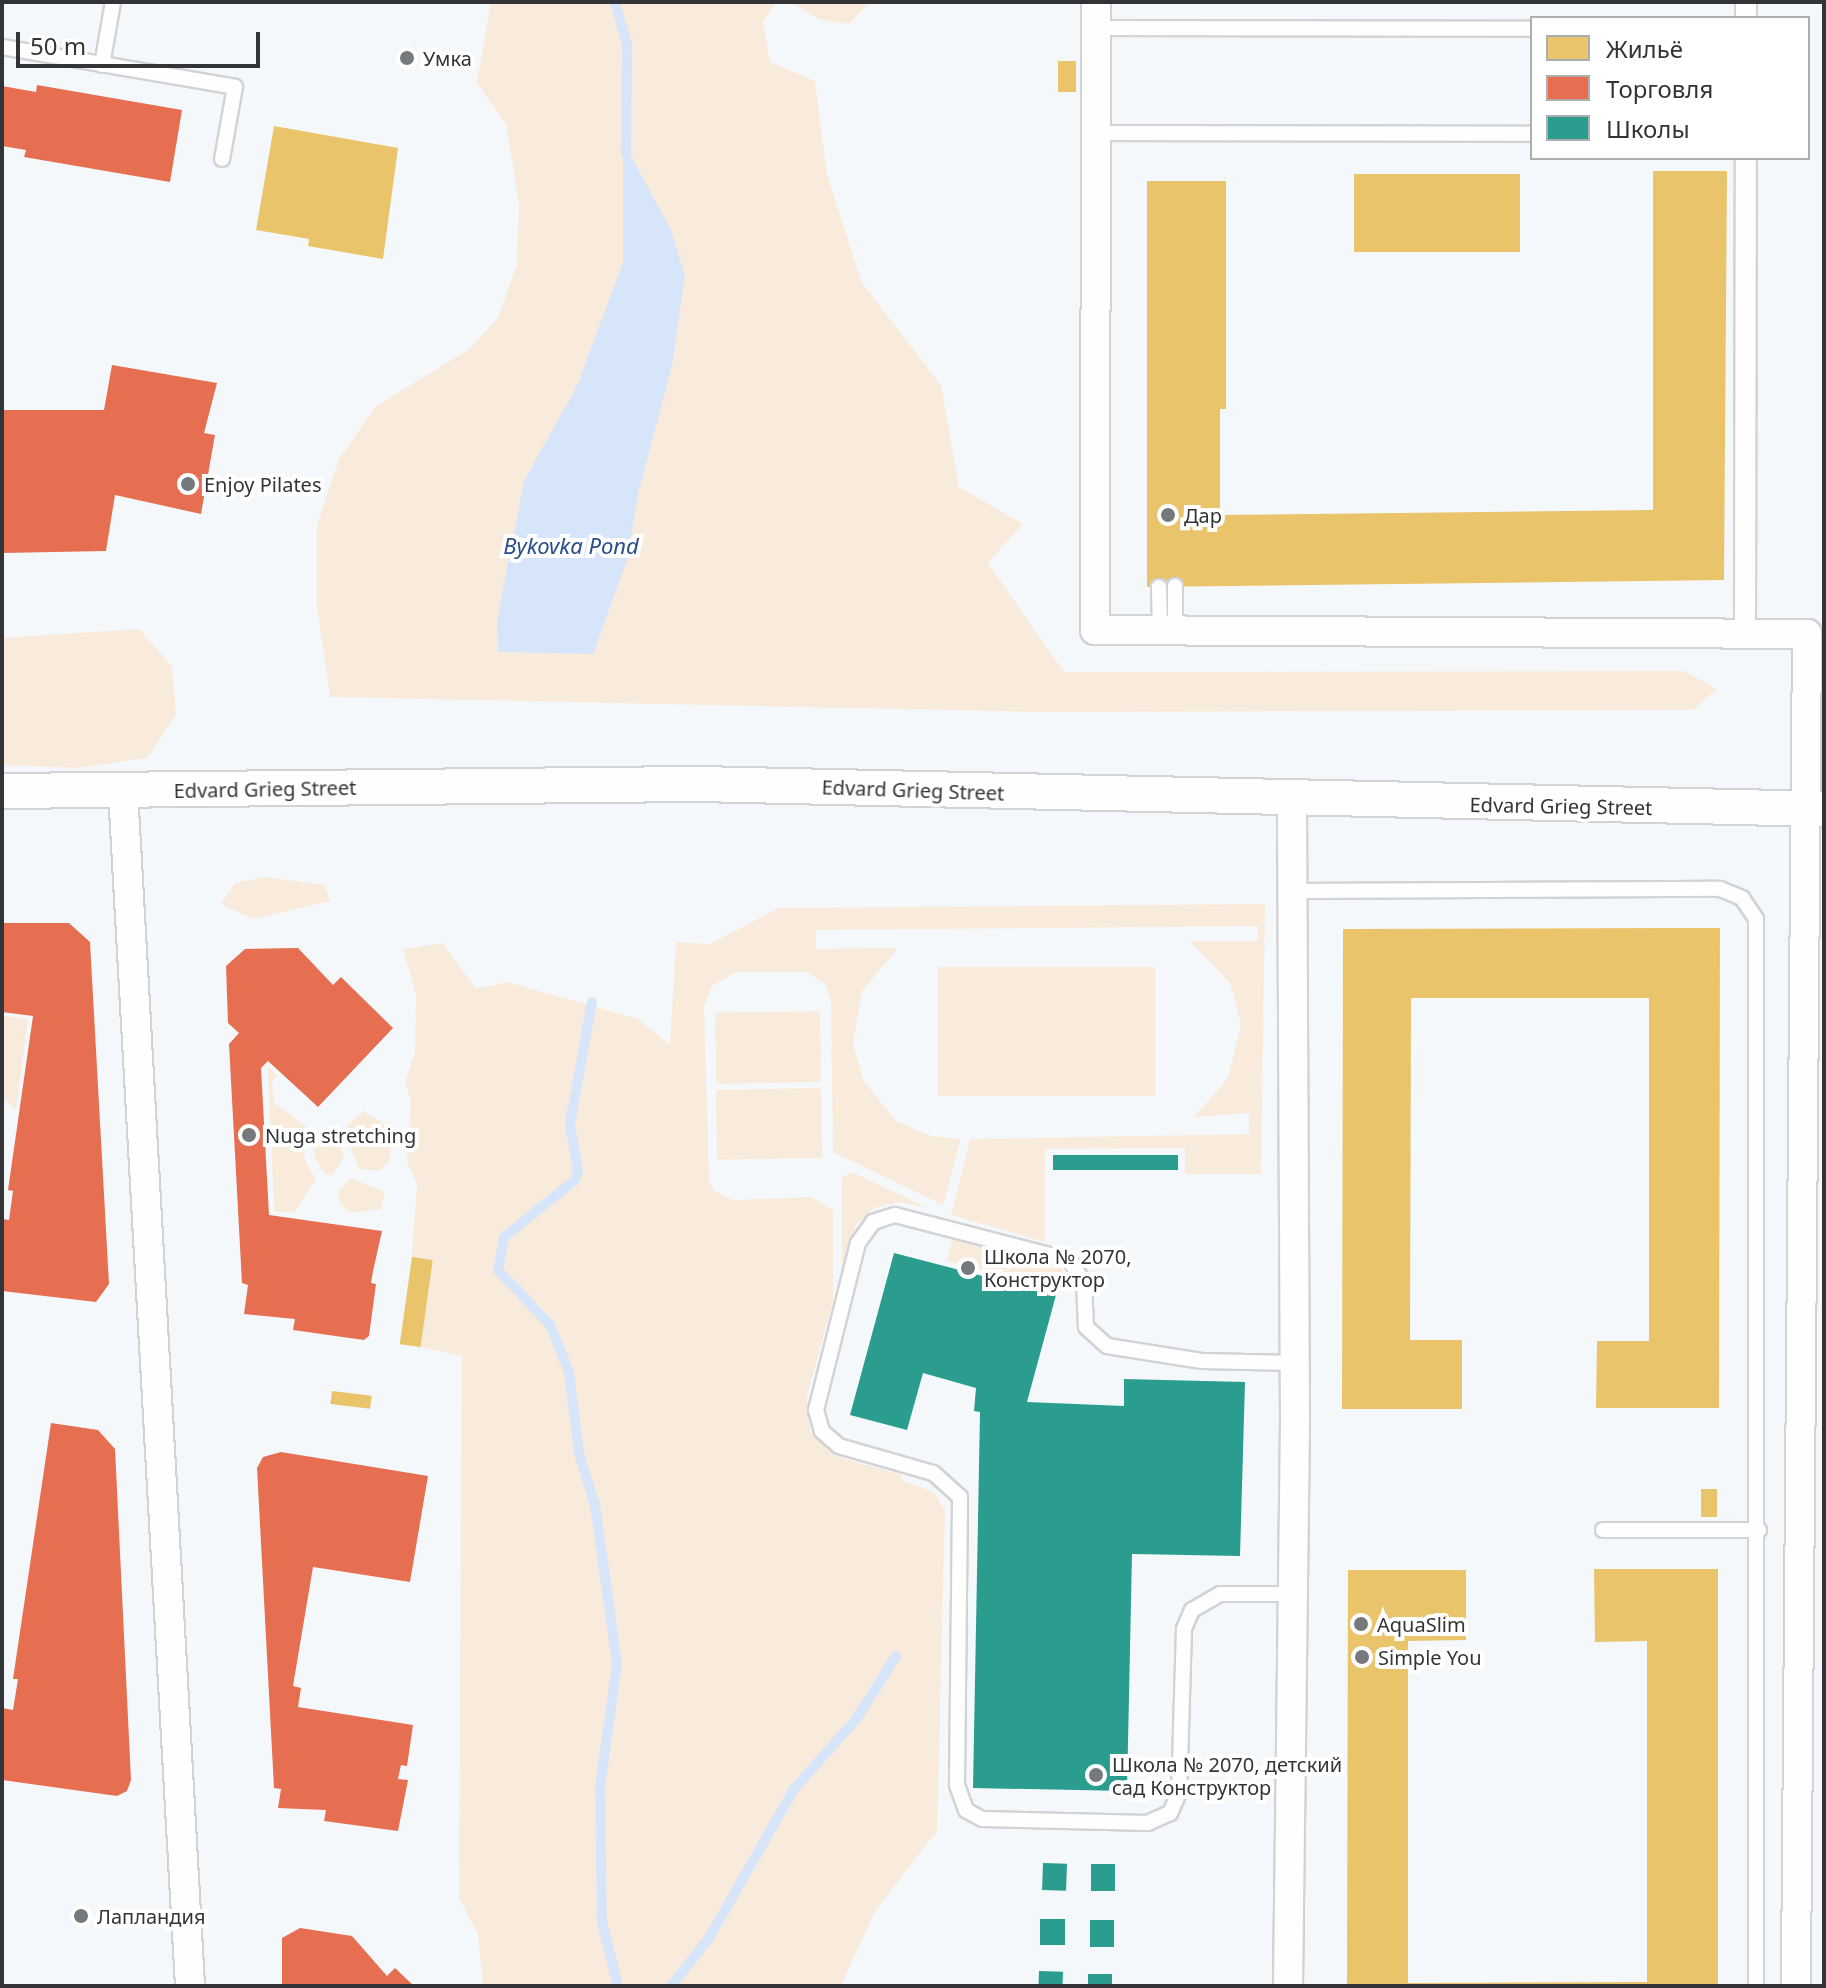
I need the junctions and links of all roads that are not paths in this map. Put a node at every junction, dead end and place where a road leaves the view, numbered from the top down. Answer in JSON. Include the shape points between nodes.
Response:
{"nodes":[{"id":1,"x":113,"y":2,"type":"edge"},
{"id":2,"x":1096,"y":15,"type":"edge"},
{"id":3,"x":1530,"y":29,"type":"edge"},
{"id":4,"x":2,"y":47,"type":"edge"},
{"id":5,"x":102,"y":65,"type":"junction"},
{"id":6,"x":1098,"y":133,"type":"junction"},
{"id":7,"x":1530,"y":134,"type":"edge"},
{"id":8,"x":222,"y":159,"type":"dead end"},
{"id":9,"x":1746,"y":160,"type":"edge"},
{"id":10,"x":1175,"y":586,"type":"dead end"},
{"id":11,"x":1159,"y":587,"type":"dead end"},
{"id":12,"x":1167,"y":632,"type":"junction"},
{"id":13,"x":1745,"y":634,"type":"junction"},
{"id":14,"x":1816,"y":634,"type":"edge"},
{"id":15,"x":2,"y":791,"type":"edge"},
{"id":16,"x":123,"y":791,"type":"junction"},
{"id":17,"x":1292,"y":800,"type":"junction"},
{"id":18,"x":1813,"y":809,"type":"edge"},
{"id":19,"x":1294,"y":891,"type":"junction"},
{"id":20,"x":1295,"y":1363,"type":"junction"},
{"id":21,"x":1603,"y":1530,"type":"dead end"},
{"id":22,"x":1759,"y":1530,"type":"junction"},
{"id":23,"x":1812,"y":1532,"type":"edge"},
{"id":24,"x":1293,"y":1594,"type":"junction"},
{"id":25,"x":190,"y":1986,"type":"edge"},
{"id":26,"x":1288,"y":1986,"type":"edge"},
{"id":27,"x":1756,"y":1986,"type":"edge"},
{"id":28,"x":1796,"y":1986,"type":"edge"}],
"edges":[{"from":1,"to":5,"type":"lane"},
{"from":2,"to":3,"type":"lane"},
{"from":2,"to":6,"type":"street"},
{"from":4,"to":5,"type":"lane"},
{"from":5,"to":8,"type":"lane","via":[[235,87]]},
{"from":6,"to":7,"type":"lane"},
{"from":6,"to":12,"type":"street","via":[[1095,630]]},
{"from":9,"to":13,"type":"street"},
{"from":10,"to":12,"type":"lane"},
{"from":11,"to":12,"type":"lane"},
{"from":12,"to":13,"type":"street"},
{"from":13,"to":14,"type":"street"},
{"from":14,"to":18,"type":"street"},
{"from":15,"to":16,"type":"street","name":"Edvard Grieg Street"},
{"from":16,"to":17,"type":"street","name":"Edvard Grieg Street","via":[[698,784]]},
{"from":16,"to":25,"type":"street"},
{"from":17,"to":18,"type":"street","name":"Edvard Grieg Street"},
{"from":17,"to":19,"type":"street"},
{"from":18,"to":23,"type":"street"},
{"from":19,"to":20,"type":"street"},
{"from":19,"to":22,"type":"lane","via":[[1720,889],[1751,908],[1759,931]]},
{"from":20,"to":24,"type":"street"},
{"from":20,"to":24,"type":"lane","via":[[1202,1361],[1107,1346],[1086,1327],[1084,1282],[1069,1260],[895,1215],[873,1222],[858,1243],[816,1410],[822,1431],[839,1446],[933,1473],[960,1497],[957,1785],[966,1810],[982,1819],[1148,1823],[1163,1818],[1179,1793],[1184,1629],[1192,1610],[1220,1594]]},
{"from":21,"to":22,"type":"lane"},
{"from":22,"to":27,"type":"lane"},
{"from":23,"to":28,"type":"street"},
{"from":24,"to":26,"type":"street"}]}
